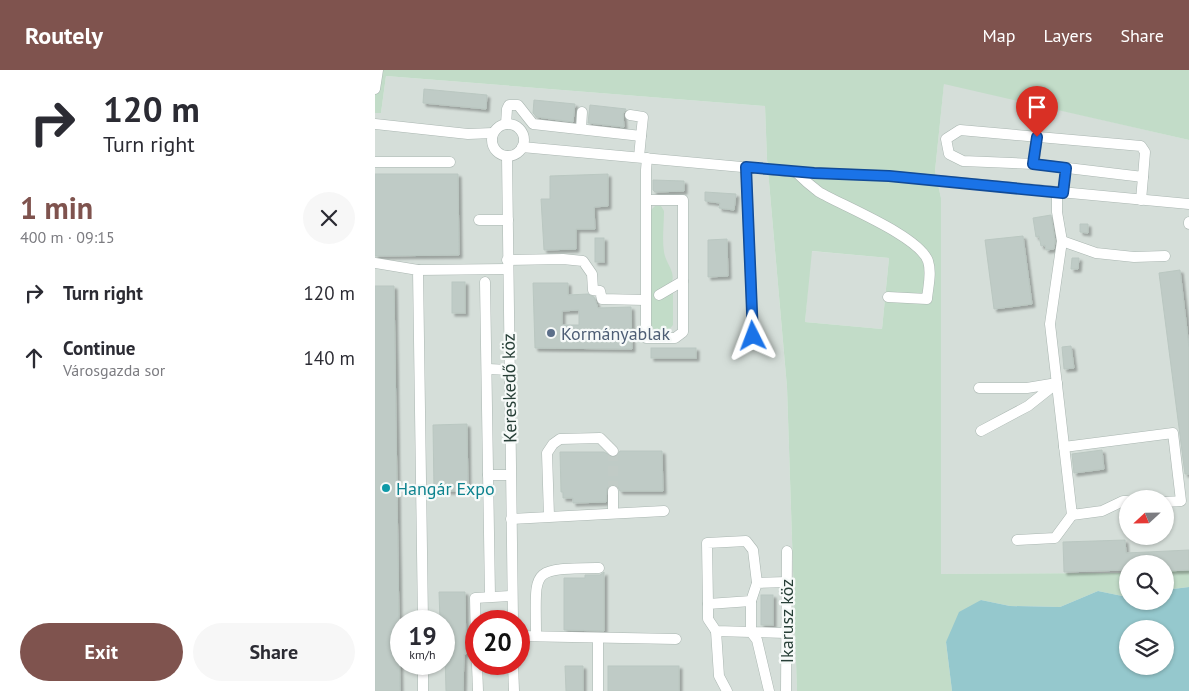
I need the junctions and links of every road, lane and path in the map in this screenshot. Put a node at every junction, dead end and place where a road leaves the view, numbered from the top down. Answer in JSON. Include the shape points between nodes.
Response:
{"nodes":[{"id":1,"x":378,"y":70,"type":"edge"},
{"id":2,"x":375,"y":90,"type":"edge"},
{"id":3,"x":582,"y":112,"type":"dead end"},
{"id":4,"x":631,"y":115,"type":"dead end"},
{"id":5,"x":375,"y":124,"type":"edge"},
{"id":6,"x":506,"y":124,"type":"junction"},
{"id":7,"x":581,"y":129,"type":"junction"},
{"id":8,"x":641,"y":136,"type":"junction"},
{"id":9,"x":1037,"y":137,"type":"junction"},
{"id":10,"x":493,"y":138,"type":"junction"},
{"id":11,"x":523,"y":142,"type":"junction"},
{"id":12,"x":507,"y":156,"type":"junction"},
{"id":13,"x":643,"y":157,"type":"junction"},
{"id":14,"x":375,"y":162,"type":"edge"},
{"id":15,"x":450,"y":162,"type":"dead end"},
{"id":16,"x":1033,"y":164,"type":"junction"},
{"id":17,"x":746,"y":167,"type":"junction"},
{"id":18,"x":1066,"y":168,"type":"junction"},
{"id":19,"x":796,"y":172,"type":"junction"},
{"id":20,"x":1143,"y":177,"type":"junction"},
{"id":21,"x":1060,"y":193,"type":"junction"},
{"id":22,"x":646,"y":200,"type":"junction"},
{"id":23,"x":1141,"y":200,"type":"junction"},
{"id":24,"x":1189,"y":204,"type":"edge"},
{"id":25,"x":479,"y":220,"type":"dead end"},
{"id":26,"x":508,"y":220,"type":"junction"},
{"id":27,"x":1062,"y":241,"type":"junction"},
{"id":28,"x":1165,"y":256,"type":"dead end"},
{"id":29,"x":375,"y":263,"type":"edge"},
{"id":30,"x":507,"y":265,"type":"junction"},
{"id":31,"x":418,"y":270,"type":"junction"},
{"id":32,"x":683,"y":281,"type":"junction"},
{"id":33,"x":485,"y":282,"type":"dead end"},
{"id":34,"x":659,"y":295,"type":"dead end"},
{"id":35,"x":889,"y":297,"type":"dead end"},
{"id":36,"x":645,"y":300,"type":"junction"},
{"id":37,"x":753,"y":336,"type":"dead end"},
{"id":38,"x":487,"y":370,"type":"junction"},
{"id":39,"x":509,"y":370,"type":"junction"},
{"id":40,"x":1057,"y":384,"type":"junction"},
{"id":41,"x":979,"y":388,"type":"dead end"},
{"id":42,"x":981,"y":431,"type":"dead end"},
{"id":43,"x":1064,"y":447,"type":"junction"},
{"id":44,"x":613,"y":452,"type":"dead end"},
{"id":45,"x":489,"y":475,"type":"junction"},
{"id":46,"x":510,"y":475,"type":"junction"},
{"id":47,"x":613,"y":491,"type":"tunnel mouth"},
{"id":48,"x":1174,"y":501,"type":"edge"},
{"id":49,"x":1119,"y":503,"type":"edge"},
{"id":50,"x":664,"y":511,"type":"dead end"},
{"id":51,"x":613,"y":513,"type":"junction"},
{"id":52,"x":1072,"y":515,"type":"junction"},
{"id":53,"x":549,"y":516,"type":"junction"},
{"id":54,"x":511,"y":519,"type":"junction"},
{"id":55,"x":1017,"y":540,"type":"dead end"},
{"id":56,"x":787,"y":551,"type":"dead end"},
{"id":57,"x":599,"y":568,"type":"dead end"},
{"id":58,"x":787,"y":582,"type":"junction"},
{"id":59,"x":757,"y":583,"type":"junction"},
{"id":60,"x":490,"y":596,"type":"junction"},
{"id":61,"x":512,"y":596,"type":"junction"},
{"id":62,"x":751,"y":601,"type":"junction"},
{"id":63,"x":708,"y":604,"type":"junction"},
{"id":64,"x":423,"y":610,"type":"edge"},
{"id":65,"x":475,"y":610,"type":"edge"},
{"id":66,"x":513,"y":610,"type":"edge"},
{"id":67,"x":716,"y":631,"type":"junction"},
{"id":68,"x":751,"y":632,"type":"junction"},
{"id":69,"x":786,"y":633,"type":"junction"},
{"id":70,"x":530,"y":636,"type":"edge"},
{"id":71,"x":536,"y":636,"type":"junction"},
{"id":72,"x":598,"y":639,"type":"junction"},
{"id":73,"x":676,"y":640,"type":"dead end"},
{"id":74,"x":423,"y":675,"type":"edge"},
{"id":75,"x":477,"y":675,"type":"edge"},
{"id":76,"x":513,"y":675,"type":"edge"},
{"id":77,"x":423,"y":691,"type":"edge"},
{"id":78,"x":478,"y":691,"type":"edge"},
{"id":79,"x":514,"y":691,"type":"edge"},
{"id":80,"x":597,"y":691,"type":"edge"},
{"id":81,"x":727,"y":691,"type":"edge"},
{"id":82,"x":769,"y":691,"type":"edge"},
{"id":83,"x":786,"y":691,"type":"edge"}],
"edges":[{"from":1,"to":2,"type":"street"},
{"from":3,"to":7,"type":"street"},
{"from":4,"to":8,"type":"street","via":[[643,117]]},
{"from":5,"to":10,"type":"street"},
{"from":6,"to":7,"type":"street","via":[[507,109],[512,104],[518,105],[533,124]]},
{"from":6,"to":10,"type":"street"},
{"from":6,"to":11,"type":"street","via":[[517,128]]},
{"from":7,"to":8,"type":"street"},
{"from":8,"to":13,"type":"street"},
{"from":9,"to":16,"type":"street"},
{"from":9,"to":16,"type":"street","via":[[961,130],[947,139],[949,154],[963,161]]},
{"from":9,"to":20,"type":"street","via":[[1141,146],[1145,152]]},
{"from":10,"to":12,"type":"street","via":[[500,154]]},
{"from":11,"to":12,"type":"street","via":[[518,152]]},
{"from":11,"to":13,"type":"street"},
{"from":12,"to":26,"type":"street","name":"Kereskedő köz"},
{"from":13,"to":17,"type":"street"},
{"from":13,"to":22,"type":"street"},
{"from":14,"to":15,"type":"street"},
{"from":16,"to":18,"type":"street"},
{"from":17,"to":19,"type":"street"},
{"from":17,"to":37,"type":"street"},
{"from":18,"to":20,"type":"street"},
{"from":18,"to":21,"type":"street"},
{"from":19,"to":21,"type":"street","via":[[889,176]]},
{"from":19,"to":35,"type":"street","via":[[818,191],[900,234],[927,259],[927,299]]},
{"from":20,"to":23,"type":"street"},
{"from":21,"to":23,"type":"street"},
{"from":21,"to":27,"type":"street","via":[[1057,216]]},
{"from":22,"to":32,"type":"street","via":[[683,200]]},
{"from":22,"to":36,"type":"street"},
{"from":23,"to":24,"type":"street"},
{"from":25,"to":26,"type":"street"},
{"from":26,"to":30,"type":"street","name":"Kereskedő köz"},
{"from":27,"to":28,"type":"street","via":[[1096,254]]},
{"from":27,"to":40,"type":"street","via":[[1050,324]]},
{"from":29,"to":31,"type":"street"},
{"from":30,"to":31,"type":"street"},
{"from":30,"to":36,"type":"street","via":[[563,259],[583,261],[592,274],[593,290],[600,291],[602,299]]},
{"from":30,"to":39,"type":"street","name":"Kereskedő köz"},
{"from":31,"to":64,"type":"street"},
{"from":32,"to":34,"type":"street"},
{"from":32,"to":36,"type":"street","via":[[683,332],[675,338],[646,338]]},
{"from":33,"to":38,"type":"street"},
{"from":38,"to":39,"type":"street"},
{"from":38,"to":45,"type":"street"},
{"from":39,"to":46,"type":"street","name":"Kereskedő köz"},
{"from":40,"to":41,"type":"street"},
{"from":40,"to":42,"type":"street","via":[[1028,406]]},
{"from":40,"to":43,"type":"street"},
{"from":43,"to":48,"type":"street","via":[[1173,433],[1181,501]]},
{"from":43,"to":52,"type":"street"},
{"from":44,"to":53,"type":"street","via":[[600,438],[560,439],[553,444],[547,453]]},
{"from":45,"to":46,"type":"street"},
{"from":45,"to":60,"type":"street"},
{"from":46,"to":54,"type":"street","name":"Kereskedő köz"},
{"from":47,"to":51,"type":"street"},
{"from":49,"to":52,"type":"street","via":[[1102,511]]},
{"from":50,"to":51,"type":"street"},
{"from":51,"to":53,"type":"street"},
{"from":52,"to":55,"type":"street","via":[[1055,538]]},
{"from":53,"to":54,"type":"street"},
{"from":54,"to":61,"type":"street","name":"Kereskedő köz"},
{"from":56,"to":58,"type":"street","name":"Ikarusz köz"},
{"from":57,"to":71,"type":"street","via":[[556,568],[540,576],[536,586]]},
{"from":58,"to":59,"type":"street"},
{"from":58,"to":69,"type":"street","name":"Ikarusz köz"},
{"from":59,"to":62,"type":"street"},
{"from":59,"to":63,"type":"street","via":[[753,550],[746,541],[707,543]]},
{"from":60,"to":61,"type":"street"},
{"from":60,"to":65,"type":"street","via":[[475,598]]},
{"from":61,"to":66,"type":"street","name":"Kereskedő köz"},
{"from":62,"to":63,"type":"street"},
{"from":62,"to":68,"type":"street"},
{"from":63,"to":67,"type":"street","via":[[708,619]]},
{"from":67,"to":68,"type":"street"},
{"from":67,"to":81,"type":"street","via":[[719,676]]},
{"from":68,"to":69,"type":"street"},
{"from":68,"to":82,"type":"street","via":[[757,640]]},
{"from":69,"to":83,"type":"street","name":"Ikarusz köz"},
{"from":70,"to":71,"type":"street"},
{"from":71,"to":72,"type":"street"},
{"from":72,"to":73,"type":"street"},
{"from":72,"to":80,"type":"street"},
{"from":74,"to":77,"type":"street"},
{"from":75,"to":78,"type":"street"},
{"from":76,"to":79,"type":"street"}]}
